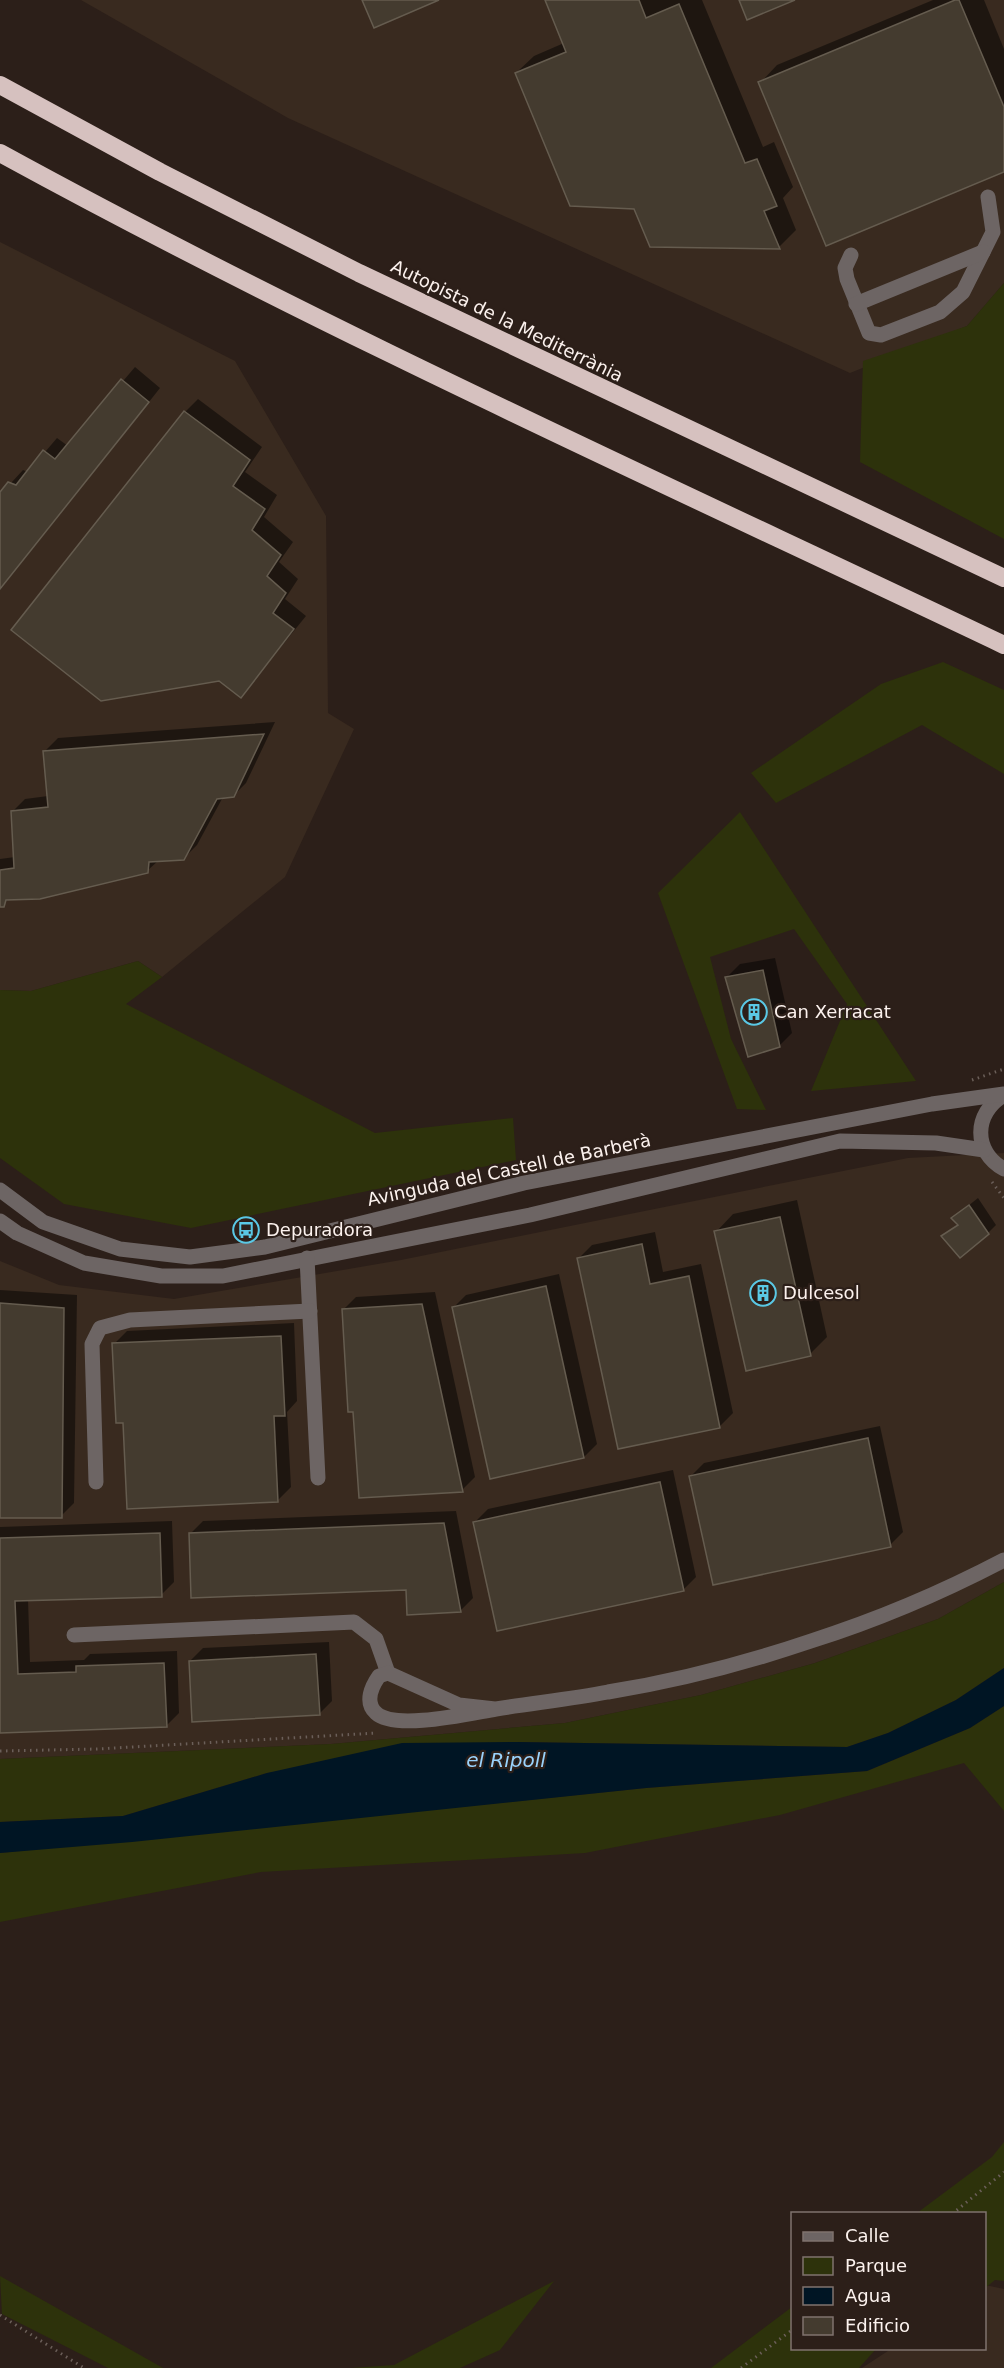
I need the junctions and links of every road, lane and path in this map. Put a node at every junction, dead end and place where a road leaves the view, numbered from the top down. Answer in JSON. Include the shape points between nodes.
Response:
{"nodes":[{"id":1,"x":0,"y":85,"type":"edge"},
{"id":2,"x":0,"y":153,"type":"edge"},
{"id":3,"x":988,"y":197,"type":"dead end"},
{"id":4,"x":983,"y":252,"type":"junction"},
{"id":5,"x":851,"y":255,"type":"dead end"},
{"id":6,"x":856,"y":304,"type":"junction"},
{"id":7,"x":1004,"y":578,"type":"edge"},
{"id":8,"x":1004,"y":645,"type":"edge"},
{"id":9,"x":1004,"y":1069,"type":"edge"},
{"id":10,"x":963,"y":1082,"type":"dead end"},
{"id":11,"x":1004,"y":1095,"type":"edge"},
{"id":12,"x":984,"y":1150,"type":"junction"},
{"id":13,"x":995,"y":1170,"type":"edge"},
{"id":14,"x":1004,"y":1180,"type":"edge"},
{"id":15,"x":0,"y":1190,"type":"edge"},
{"id":16,"x":1004,"y":1198,"type":"edge"},
{"id":17,"x":0,"y":1221,"type":"edge"},
{"id":18,"x":307,"y":1258,"type":"junction"},
{"id":19,"x":310,"y":1311,"type":"junction"},
{"id":20,"x":318,"y":1478,"type":"dead end"},
{"id":21,"x":96,"y":1482,"type":"dead end"},
{"id":22,"x":1004,"y":1560,"type":"edge"},
{"id":23,"x":74,"y":1635,"type":"dead end"},
{"id":24,"x":388,"y":1673,"type":"junction"},
{"id":25,"x":495,"y":1709,"type":"junction"},
{"id":26,"x":355,"y":1733,"type":"dead end"},
{"id":27,"x":0,"y":1751,"type":"edge"},
{"id":28,"x":1004,"y":2172,"type":"edge"},
{"id":29,"x":954,"y":2212,"type":"edge"},
{"id":30,"x":0,"y":2315,"type":"edge"},
{"id":31,"x":791,"y":2331,"type":"edge"},
{"id":32,"x":84,"y":2368,"type":"edge"},
{"id":33,"x":741,"y":2368,"type":"edge"}],
"edges":[{"from":1,"to":7,"type":"highway","name":"Autopista de la Mediterrània","via":[[359,273]]},
{"from":2,"to":8,"type":"highway","via":[[184,251],[368,342]]},
{"from":3,"to":4,"type":"street","via":[[993,232]]},
{"from":4,"to":6,"type":"street"},
{"from":4,"to":6,"type":"street","via":[[963,292],[940,312],[881,334],[869,333]]},
{"from":5,"to":6,"type":"street","via":[[845,268]]},
{"from":9,"to":10,"type":"path"},
{"from":11,"to":12,"type":"street","via":[[986,1111],[981,1124]]},
{"from":11,"to":15,"type":"street","name":"Avinguda del Castell de Barberà","via":[[932,1104],[524,1183],[266,1247],[190,1257],[120,1249],[42,1222]]},
{"from":12,"to":13,"type":"street"},
{"from":12,"to":18,"type":"street","via":[[936,1143],[840,1141],[530,1215]]},
{"from":13,"to":14,"type":"street"},
{"from":13,"to":16,"type":"path"},
{"from":17,"to":18,"type":"street","via":[[17,1233],[84,1263],[161,1276],[223,1276]]},
{"from":18,"to":19,"type":"street"},
{"from":19,"to":20,"type":"street"},
{"from":19,"to":21,"type":"street","via":[[130,1320],[100,1328],[92,1344]]},
{"from":22,"to":25,"type":"street","via":[[960,1584],[812,1641],[611,1692]]},
{"from":23,"to":24,"type":"street","via":[[354,1622],[376,1640]]},
{"from":24,"to":25,"type":"street","via":[[459,1705]]},
{"from":24,"to":25,"type":"street","via":[[379,1676],[370,1695],[370,1705],[376,1714],[424,1720]]},
{"from":26,"to":27,"type":"path"},
{"from":28,"to":29,"type":"path"},
{"from":30,"to":32,"type":"path"},
{"from":31,"to":33,"type":"path"}]}
